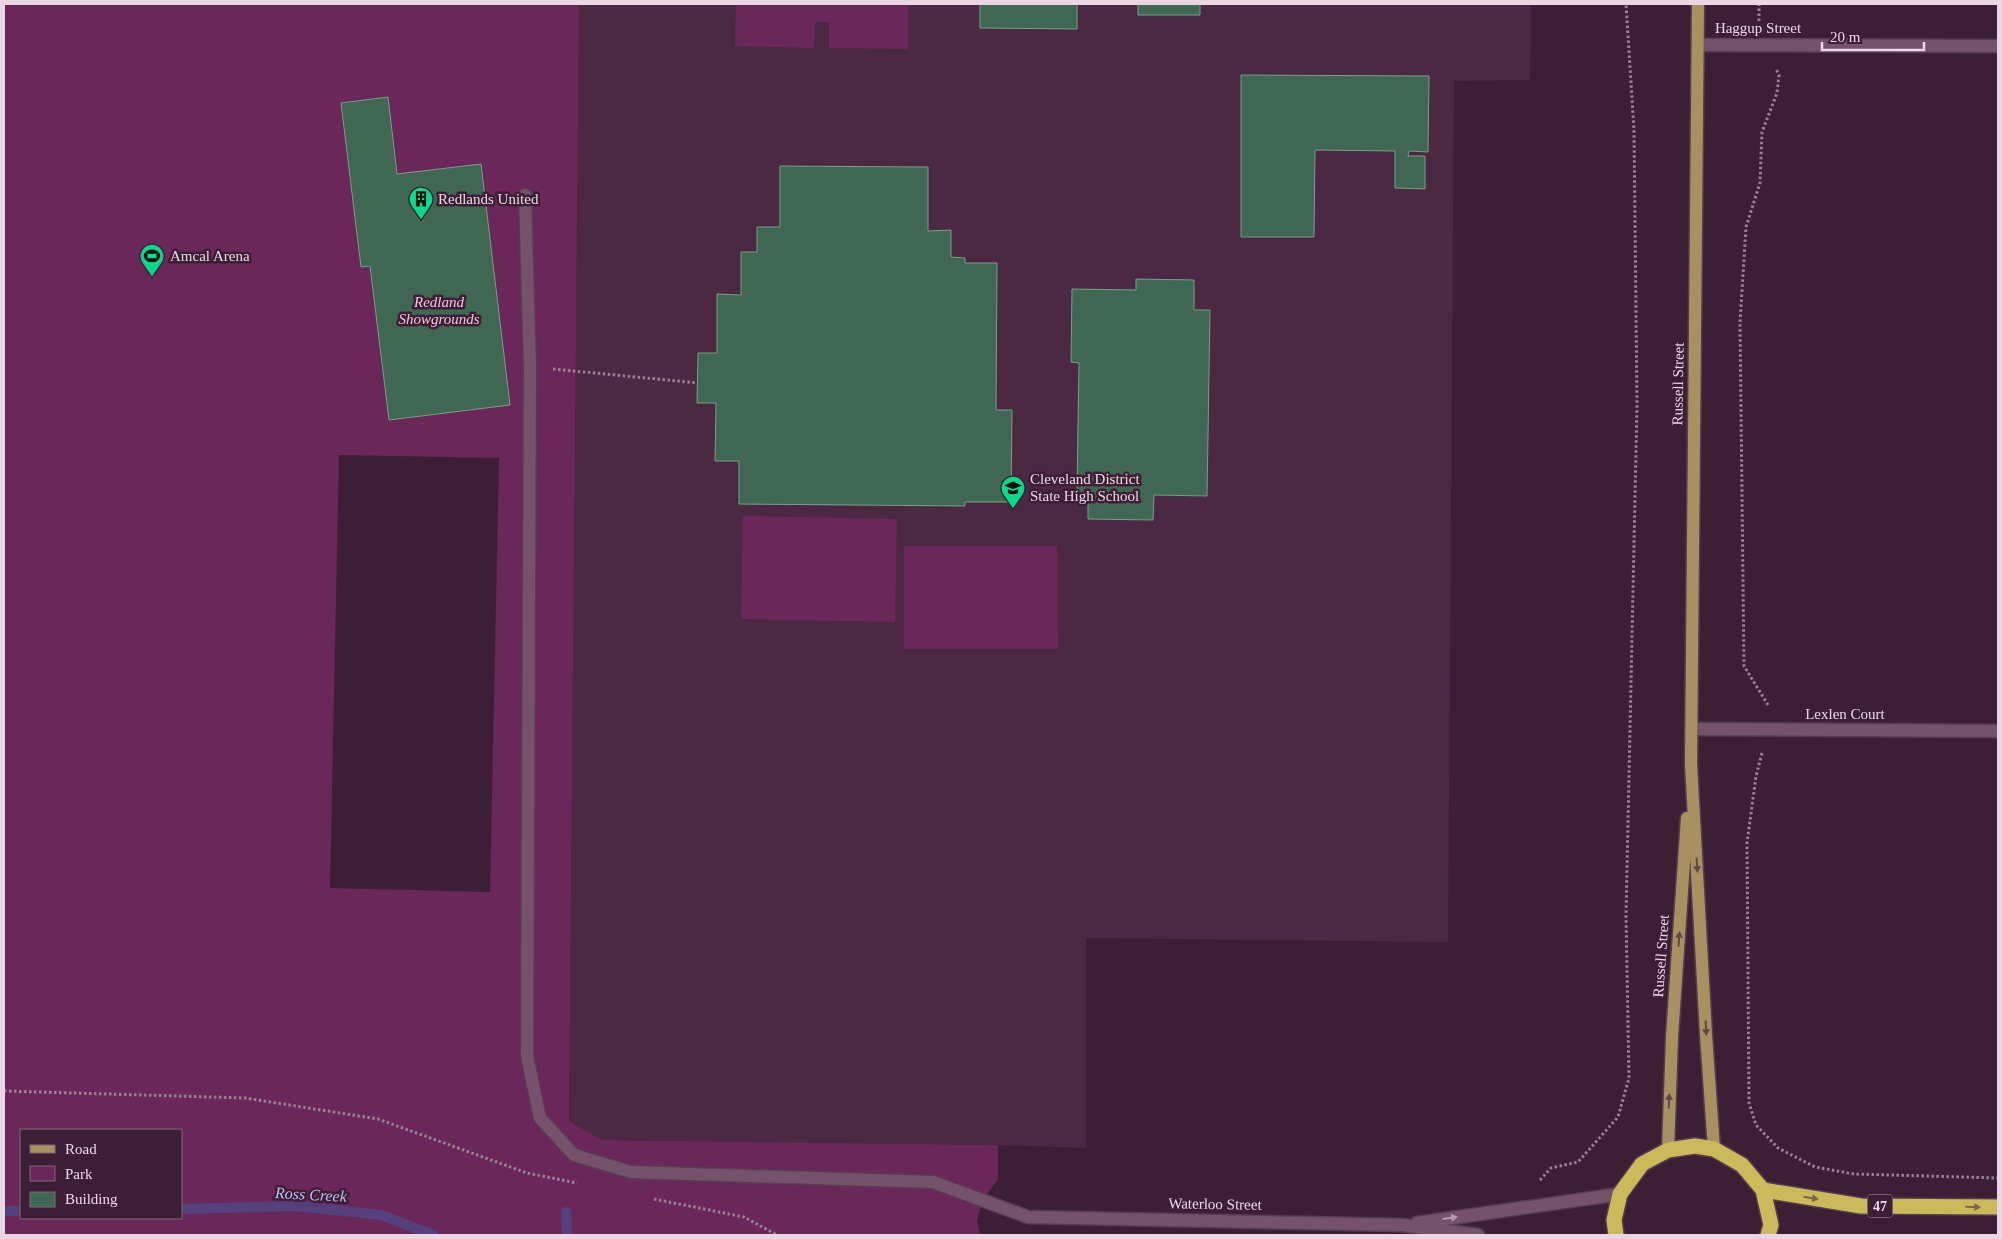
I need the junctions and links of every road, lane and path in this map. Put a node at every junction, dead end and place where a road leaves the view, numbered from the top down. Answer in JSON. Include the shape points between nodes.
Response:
{"nodes":[{"id":1,"x":1626,"y":4,"type":"edge"},
{"id":2,"x":1698,"y":4,"type":"edge"},
{"id":3,"x":1759,"y":44,"type":"junction"},
{"id":4,"x":1698,"y":45,"type":"junction"},
{"id":5,"x":1998,"y":46,"type":"edge"},
{"id":6,"x":526,"y":195,"type":"dead end"},
{"id":7,"x":530,"y":367,"type":"junction"},
{"id":8,"x":698,"y":383,"type":"dead end"},
{"id":9,"x":1691,"y":729,"type":"junction"},
{"id":10,"x":1768,"y":729,"type":"junction"},
{"id":11,"x":1998,"y":731,"type":"edge"},
{"id":12,"x":1691,"y":764,"type":"junction"},
{"id":13,"x":4,"y":1091,"type":"edge"},
{"id":14,"x":1714,"y":1149,"type":"junction"},
{"id":15,"x":1668,"y":1150,"type":"junction"},
{"id":16,"x":1998,"y":1178,"type":"edge"},
{"id":17,"x":583,"y":1185,"type":"dead end"},
{"id":18,"x":1762,"y":1190,"type":"junction"},
{"id":19,"x":1620,"y":1194,"type":"junction"},
{"id":20,"x":649,"y":1198,"type":"dead end"},
{"id":21,"x":1538,"y":1205,"type":"junction"},
{"id":22,"x":1998,"y":1207,"type":"edge"},
{"id":23,"x":1402,"y":1225,"type":"junction"},
{"id":24,"x":776,"y":1235,"type":"edge"},
{"id":25,"x":1478,"y":1235,"type":"edge"},
{"id":26,"x":1616,"y":1235,"type":"edge"},
{"id":27,"x":1768,"y":1235,"type":"edge"}],
"edges":[{"from":1,"to":21,"type":"path","via":[[1634,130],[1637,405],[1626,915],[1629,1078],[1618,1117],[1578,1162],[1551,1168],[1537,1183]]},
{"from":2,"to":4,"type":"main road","name":"Russell Street"},
{"from":3,"to":4,"type":"street","name":"Haggup Street"},
{"from":3,"to":5,"type":"street","name":"Haggup Street"},
{"from":3,"to":10,"type":"path","via":[[1779,75],[1777,93],[1762,132],[1760,183],[1746,227],[1740,323],[1743,639],[1744,666],[1768,706]]},
{"from":4,"to":9,"type":"main road","name":"Russell Street"},
{"from":6,"to":7,"type":"street","name":"Waterloo Street"},
{"from":7,"to":8,"type":"path"},
{"from":7,"to":23,"type":"street","name":"Waterloo Street","via":[[527,1056],[540,1118],[574,1155],[631,1172],[933,1182],[1028,1217]]},
{"from":9,"to":10,"type":"street","name":"Lexlen Court"},
{"from":9,"to":12,"type":"main road","name":"Russell Street"},
{"from":10,"to":11,"type":"street","name":"Lexlen Court"},
{"from":10,"to":16,"type":"path","via":[[1756,776],[1747,842],[1749,1103],[1756,1125],[1778,1148],[1815,1167],[1854,1174]]},
{"from":12,"to":14,"type":"main road","name":"Russell Street","one_way":true},
{"from":15,"to":12,"type":"main road","name":"Russell Street","one_way":true,"via":[[1672,1037]]},
{"from":13,"to":17,"type":"path","via":[[245,1098],[312,1108],[378,1119],[527,1173]]},
{"from":14,"to":15,"type":"highway","via":[[1695,1146]]},
{"from":14,"to":18,"type":"highway","via":[[1742,1164]]},
{"from":15,"to":19,"type":"highway","via":[[1642,1164]]},
{"from":18,"to":22,"type":"highway","number":"47","one_way":true,"via":[[1861,1206]]},
{"from":18,"to":27,"type":"highway","via":[[1771,1226]]},
{"from":19,"to":21,"type":"street","name":"Waterloo Street"},
{"from":19,"to":26,"type":"highway","via":[[1614,1220]]},
{"from":20,"to":24,"type":"path","via":[[744,1217]]},
{"from":23,"to":21,"type":"street","name":"Waterloo Street","one_way":true},
{"from":23,"to":25,"type":"street","name":"Waterloo Street"}]}
